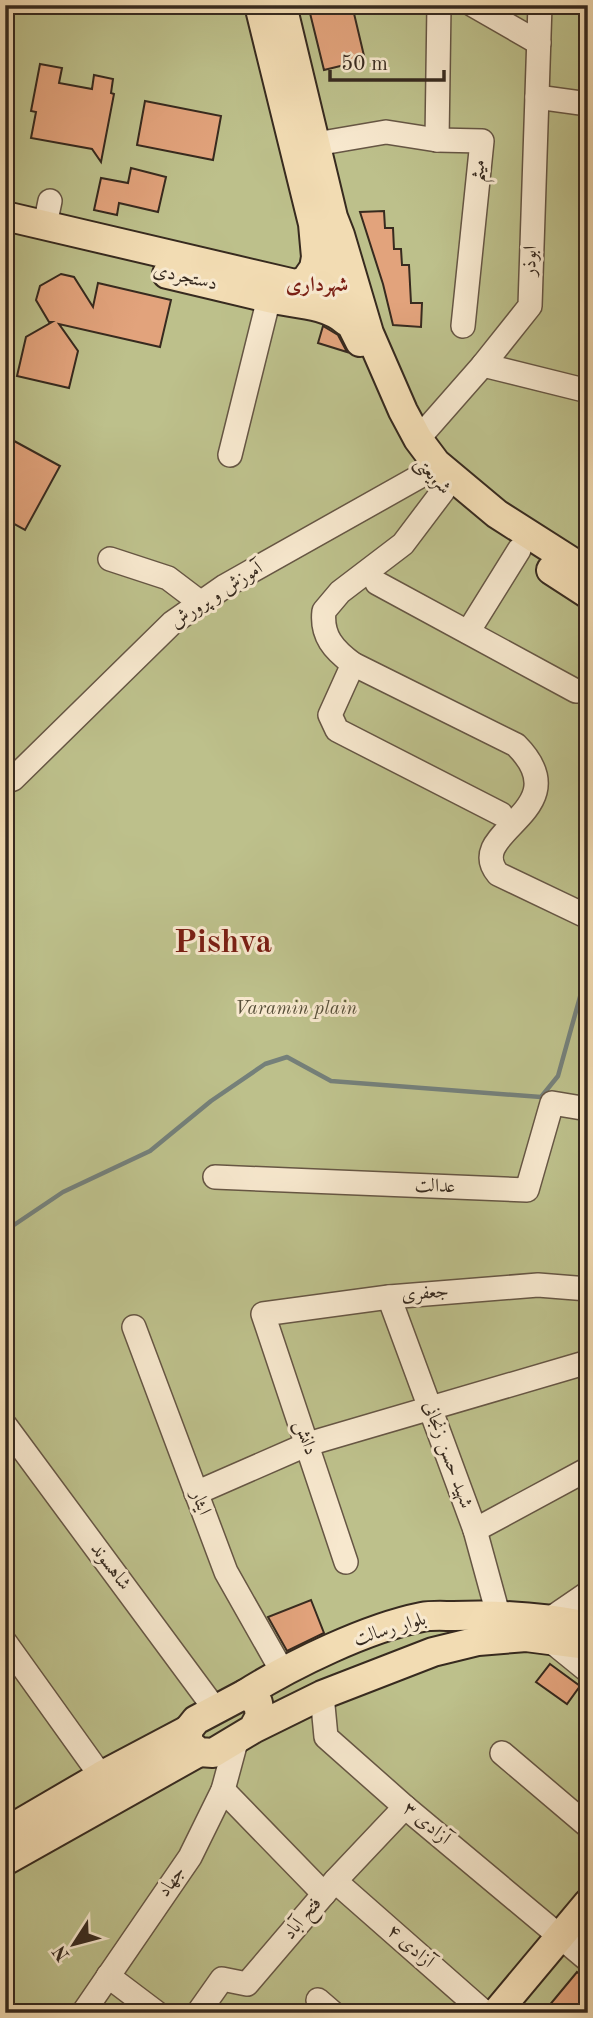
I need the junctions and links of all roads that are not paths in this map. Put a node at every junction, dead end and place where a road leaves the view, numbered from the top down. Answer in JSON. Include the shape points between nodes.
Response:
{"nodes":[{"id":1,"x":260,"y":5,"type":"edge"},
{"id":2,"x":282,"y":5,"type":"edge"},
{"id":3,"x":439,"y":5,"type":"edge"},
{"id":4,"x":472,"y":5,"type":"edge"},
{"id":5,"x":540,"y":5,"type":"edge"},
{"id":6,"x":539,"y":43,"type":"junction"},
{"id":7,"x":537,"y":97,"type":"junction"},
{"id":8,"x":588,"y":104,"type":"edge"},
{"id":9,"x":437,"y":139,"type":"junction"},
{"id":10,"x":316,"y":144,"type":"junction"},
{"id":11,"x":5,"y":216,"type":"edge"},
{"id":12,"x":39,"y":228,"type":"edge"},
{"id":13,"x":327,"y":238,"type":"junction"},
{"id":14,"x":270,"y":288,"type":"junction"},
{"id":15,"x":334,"y":301,"type":"junction"},
{"id":16,"x":463,"y":326,"type":"dead end"},
{"id":17,"x":357,"y":334,"type":"joint"},
{"id":18,"x":483,"y":365,"type":"junction"},
{"id":19,"x":588,"y":391,"type":"edge"},
{"id":20,"x":418,"y":439,"type":"junction"},
{"id":21,"x":230,"y":455,"type":"dead end"},
{"id":22,"x":434,"y":482,"type":"junction"},
{"id":23,"x":519,"y":550,"type":"junction"},
{"id":24,"x":110,"y":559,"type":"dead end"},
{"id":25,"x":588,"y":572,"type":"edge"},
{"id":26,"x":377,"y":583,"type":"dead end"},
{"id":27,"x":588,"y":594,"type":"edge"},
{"id":28,"x":201,"y":603,"type":"junction"},
{"id":29,"x":468,"y":632,"type":"junction"},
{"id":30,"x":353,"y":664,"type":"junction"},
{"id":31,"x":576,"y":691,"type":"dead end"},
{"id":32,"x":5,"y":782,"type":"edge"},
{"id":33,"x":501,"y":814,"type":"dead end"},
{"id":34,"x":586,"y":916,"type":"dead end"},
{"id":35,"x":588,"y":1109,"type":"edge"},
{"id":36,"x":215,"y":1177,"type":"dead end"},
{"id":37,"x":588,"y":1289,"type":"edge"},
{"id":38,"x":389,"y":1297,"type":"junction"},
{"id":39,"x":263,"y":1314,"type":"joint"},
{"id":40,"x":134,"y":1327,"type":"dead end"},
{"id":41,"x":588,"y":1362,"type":"edge"},
{"id":42,"x":429,"y":1407,"type":"junction"},
{"id":43,"x":5,"y":1425,"type":"edge"},
{"id":44,"x":308,"y":1444,"type":"junction"},
{"id":45,"x":588,"y":1469,"type":"edge"},
{"id":46,"x":196,"y":1493,"type":"junction"},
{"id":47,"x":475,"y":1530,"type":"junction"},
{"id":48,"x":346,"y":1562,"type":"dead end"},
{"id":49,"x":588,"y":1593,"type":"edge"},
{"id":50,"x":498,"y":1614,"type":"junction"},
{"id":51,"x":588,"y":1626,"type":"edge"},
{"id":52,"x":550,"y":1630,"type":"junction"},
{"id":53,"x":5,"y":1642,"type":"edge"},
{"id":54,"x":588,"y":1645,"type":"edge"},
{"id":55,"x":282,"y":1671,"type":"junction"},
{"id":56,"x":588,"y":1671,"type":"edge"},
{"id":57,"x":246,"y":1694,"type":"junction"},
{"id":58,"x":322,"y":1695,"type":"junction"},
{"id":59,"x":215,"y":1709,"type":"junction"},
{"id":60,"x":245,"y":1733,"type":"junction"},
{"id":61,"x":194,"y":1741,"type":"junction"},
{"id":62,"x":502,"y":1753,"type":"dead end"},
{"id":63,"x":101,"y":1776,"type":"junction"},
{"id":64,"x":223,"y":1790,"type":"junction"},
{"id":65,"x":405,"y":1807,"type":"junction"},
{"id":66,"x":588,"y":1826,"type":"edge"},
{"id":67,"x":5,"y":1832,"type":"edge"},
{"id":68,"x":5,"y":1861,"type":"edge"},
{"id":69,"x":330,"y":1887,"type":"junction"},
{"id":70,"x":588,"y":1903,"type":"edge"},
{"id":71,"x":560,"y":1937,"type":"junction"},
{"id":72,"x":588,"y":1960,"type":"edge"},
{"id":73,"x":108,"y":1976,"type":"junction"},
{"id":74,"x":83,"y":2013,"type":"edge"},
{"id":75,"x":157,"y":2013,"type":"edge"},
{"id":76,"x":198,"y":2013,"type":"edge"},
{"id":77,"x":485,"y":2013,"type":"edge"},
{"id":78,"x":496,"y":2013,"type":"edge"}],
"edges":[{"from":1,"to":13,"type":"main road","via":[[313,224]]},
{"from":2,"to":10,"type":"main road"},
{"from":3,"to":9,"type":"street"},
{"from":4,"to":6,"type":"street"},
{"from":5,"to":6,"type":"street","name":"ابوذر"},
{"from":6,"to":7,"type":"street","name":"ابوذر"},
{"from":7,"to":8,"type":"street"},
{"from":7,"to":18,"type":"street","name":"ابوذر","via":[[530,306]]},
{"from":9,"to":10,"type":"street","name":"میثم","via":[[387,132]]},
{"from":9,"to":16,"type":"street","name":"میثم","via":[[482,141]]},
{"from":10,"to":13,"type":"main road","via":[[332,217]]},
{"from":11,"to":12,"type":"main road","name":"دستجردی"},
{"from":12,"to":14,"type":"main road","name":"دستجردی"},
{"from":12,"to":14,"type":"main road","name":"دستجردی","via":[[180,286]]},
{"from":13,"to":14,"type":"main road","name":"دستجردی","via":[[305,281]]},
{"from":13,"to":15,"type":"main road","name":"شریعتی"},
{"from":14,"to":15,"type":"main road","name":"دستجردی"},
{"from":14,"to":21,"type":"street"},
{"from":15,"to":17,"type":"main road","name":"دستجردی","via":[[335,313]]},
{"from":15,"to":20,"type":"main road","name":"شریعتی","via":[[369,333]]},
{"from":17,"to":22,"type":"main road","name":"شریعتی","via":[[405,446]]},
{"from":18,"to":19,"type":"street"},
{"from":18,"to":20,"type":"street","name":"ابوذر"},
{"from":20,"to":25,"type":"main road","name":"شریعتی","via":[[436,463],[498,514]]},
{"from":22,"to":23,"type":"main road","name":"شریعتی"},
{"from":22,"to":28,"type":"street","name":"آموزش و پرورش","via":[[225,586]]},
{"from":22,"to":30,"type":"street","via":[[403,544],[340,592],[324,611],[329,640],[336,652]]},
{"from":23,"to":27,"type":"main road","name":"شریعتی"},
{"from":23,"to":29,"type":"street"},
{"from":24,"to":28,"type":"street","via":[[168,578]]},
{"from":26,"to":29,"type":"street"},
{"from":28,"to":32,"type":"street","name":"آموزش و پرورش","via":[[172,623]]},
{"from":29,"to":31,"type":"street"},
{"from":30,"to":33,"type":"street","via":[[330,715],[337,730]]},
{"from":30,"to":34,"type":"street","via":[[516,745],[529,758],[536,782],[532,799],[522,817],[496,840],[493,866],[498,874]]},
{"from":35,"to":36,"type":"street","name":"عدالت","via":[[552,1103],[527,1191]]},
{"from":37,"to":38,"type":"street","name":"جعفری","via":[[538,1285]]},
{"from":38,"to":39,"type":"street","name":"جعفری"},
{"from":38,"to":42,"type":"street","name":"شهید حسن زنجانی"},
{"from":39,"to":44,"type":"street","name":"دانش"},
{"from":40,"to":46,"type":"street","name":"ایثار"},
{"from":41,"to":42,"type":"street"},
{"from":42,"to":44,"type":"street"},
{"from":42,"to":47,"type":"street","name":"شهید حسن زنجانی"},
{"from":43,"to":59,"type":"street","name":"شاهسوند"},
{"from":44,"to":46,"type":"street"},
{"from":44,"to":48,"type":"street","name":"دانش"},
{"from":45,"to":47,"type":"street"},
{"from":46,"to":55,"type":"street","name":"ایثار","via":[[226,1572]]},
{"from":47,"to":50,"type":"street","name":"شهید حسن زنجانی"},
{"from":49,"to":52,"type":"street"},
{"from":50,"to":52,"type":"main road","name":"بلوار رسالت"},
{"from":50,"to":55,"type":"main road","name":"بلوار رسالت","via":[[423,1617]]},
{"from":51,"to":52,"type":"main road","name":"بلوار رسالت"},
{"from":52,"to":54,"type":"main road","name":"بلوار رسالت"},
{"from":52,"to":56,"type":"street"},
{"from":52,"to":58,"type":"main road","name":"بلوار رسالت","via":[[433,1652]]},
{"from":53,"to":63,"type":"street"},
{"from":55,"to":57,"type":"main road","name":"بلوار رسالت"},
{"from":57,"to":59,"type":"main road","name":"بلوار رسالت"},
{"from":57,"to":60,"type":"main road","via":[[258,1703],[260,1716]]},
{"from":58,"to":60,"type":"main road","name":"بلوار رسالت"},
{"from":58,"to":65,"type":"street","name":"آزادی ۳","via":[[326,1737]]},
{"from":59,"to":61,"type":"main road","name":"بلوار رسالت","via":[[196,1720]]},
{"from":60,"to":61,"type":"main road","name":"بلوار رسالت","via":[[214,1753]]},
{"from":60,"to":64,"type":"street","name":"جهاد"},
{"from":61,"to":63,"type":"main road"},
{"from":61,"to":68,"type":"main road"},
{"from":62,"to":66,"type":"street"},
{"from":63,"to":67,"type":"main road"},
{"from":64,"to":69,"type":"street","name":"آزادی ۴"},
{"from":64,"to":73,"type":"street","name":"جهاد","via":[[190,1857]]},
{"from":65,"to":69,"type":"street","name":"فتح آباد"},
{"from":65,"to":71,"type":"street","name":"آزادی ۳"},
{"from":69,"to":76,"type":"street","name":"فتح آباد","via":[[247,1984],[222,1979]]},
{"from":69,"to":77,"type":"street","name":"آزادی ۴"},
{"from":70,"to":71,"type":"main road"},
{"from":71,"to":72,"type":"street","name":"آزادی ۳"},
{"from":71,"to":78,"type":"main road"},
{"from":73,"to":74,"type":"street","name":"جهاد"},
{"from":73,"to":75,"type":"street"}]}
